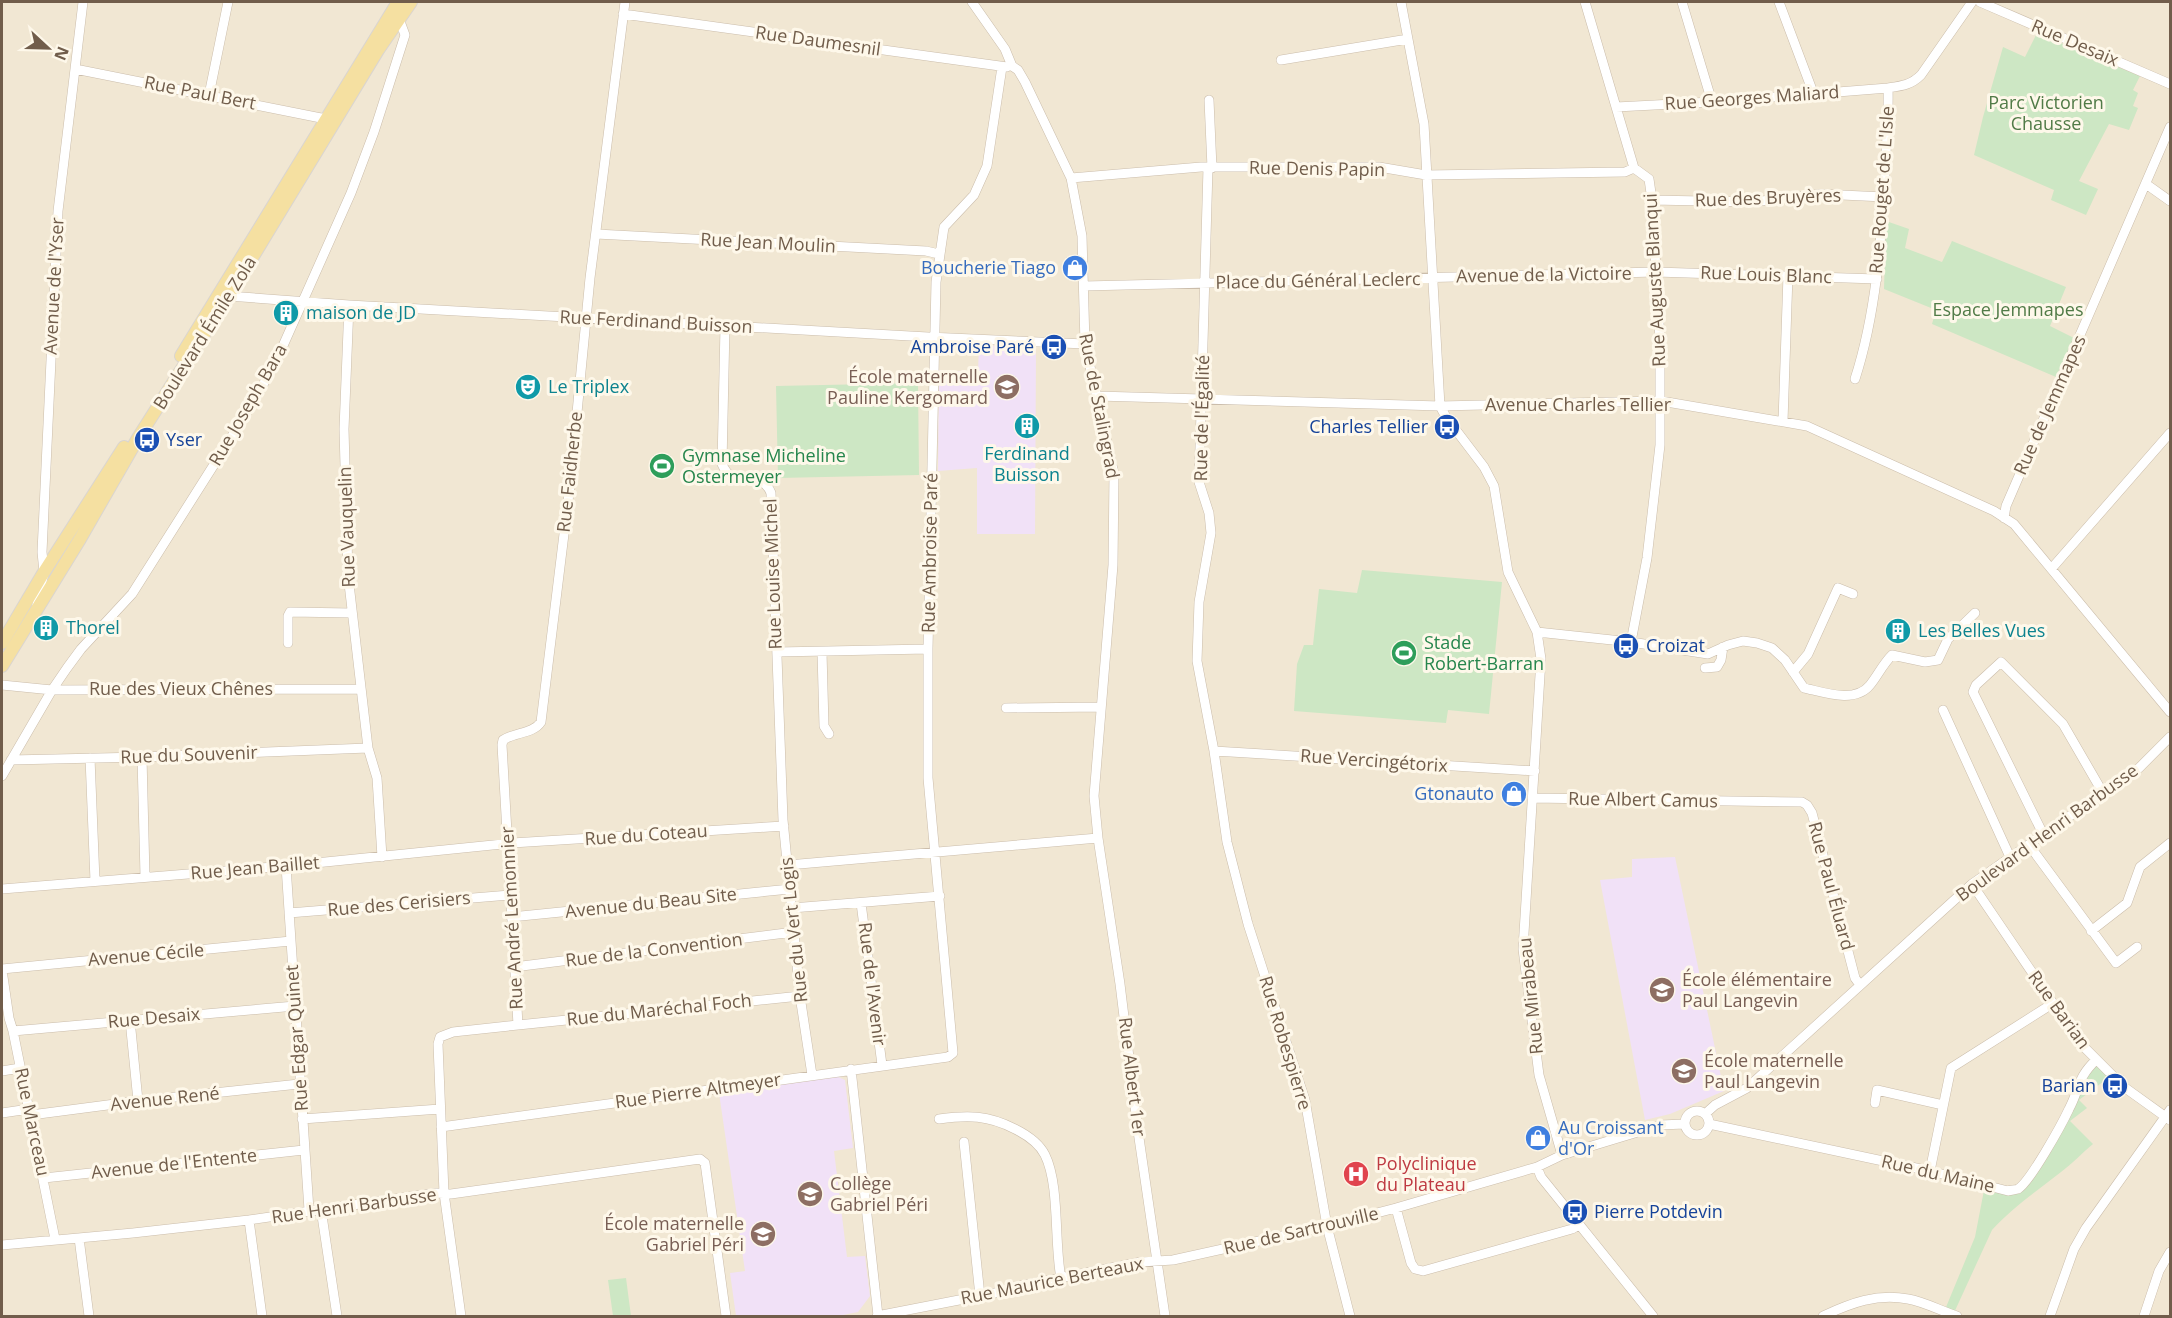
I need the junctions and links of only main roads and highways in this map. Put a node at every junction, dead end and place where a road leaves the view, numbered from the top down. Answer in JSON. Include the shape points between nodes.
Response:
{"nodes":[{"id":1,"x":411,"y":2,"type":"edge"},
{"id":2,"x":397,"y":3,"type":"edge"},
{"id":3,"x":2,"y":643,"type":"edge"},
{"id":4,"x":2,"y":666,"type":"edge"}],
"edges":[{"from":1,"to":4,"type":"main road","name":"Boulevard Émile Zola","via":[[138,438]]},
{"from":2,"to":3,"type":"main road","name":"Boulevard Émile Zola"}]}
